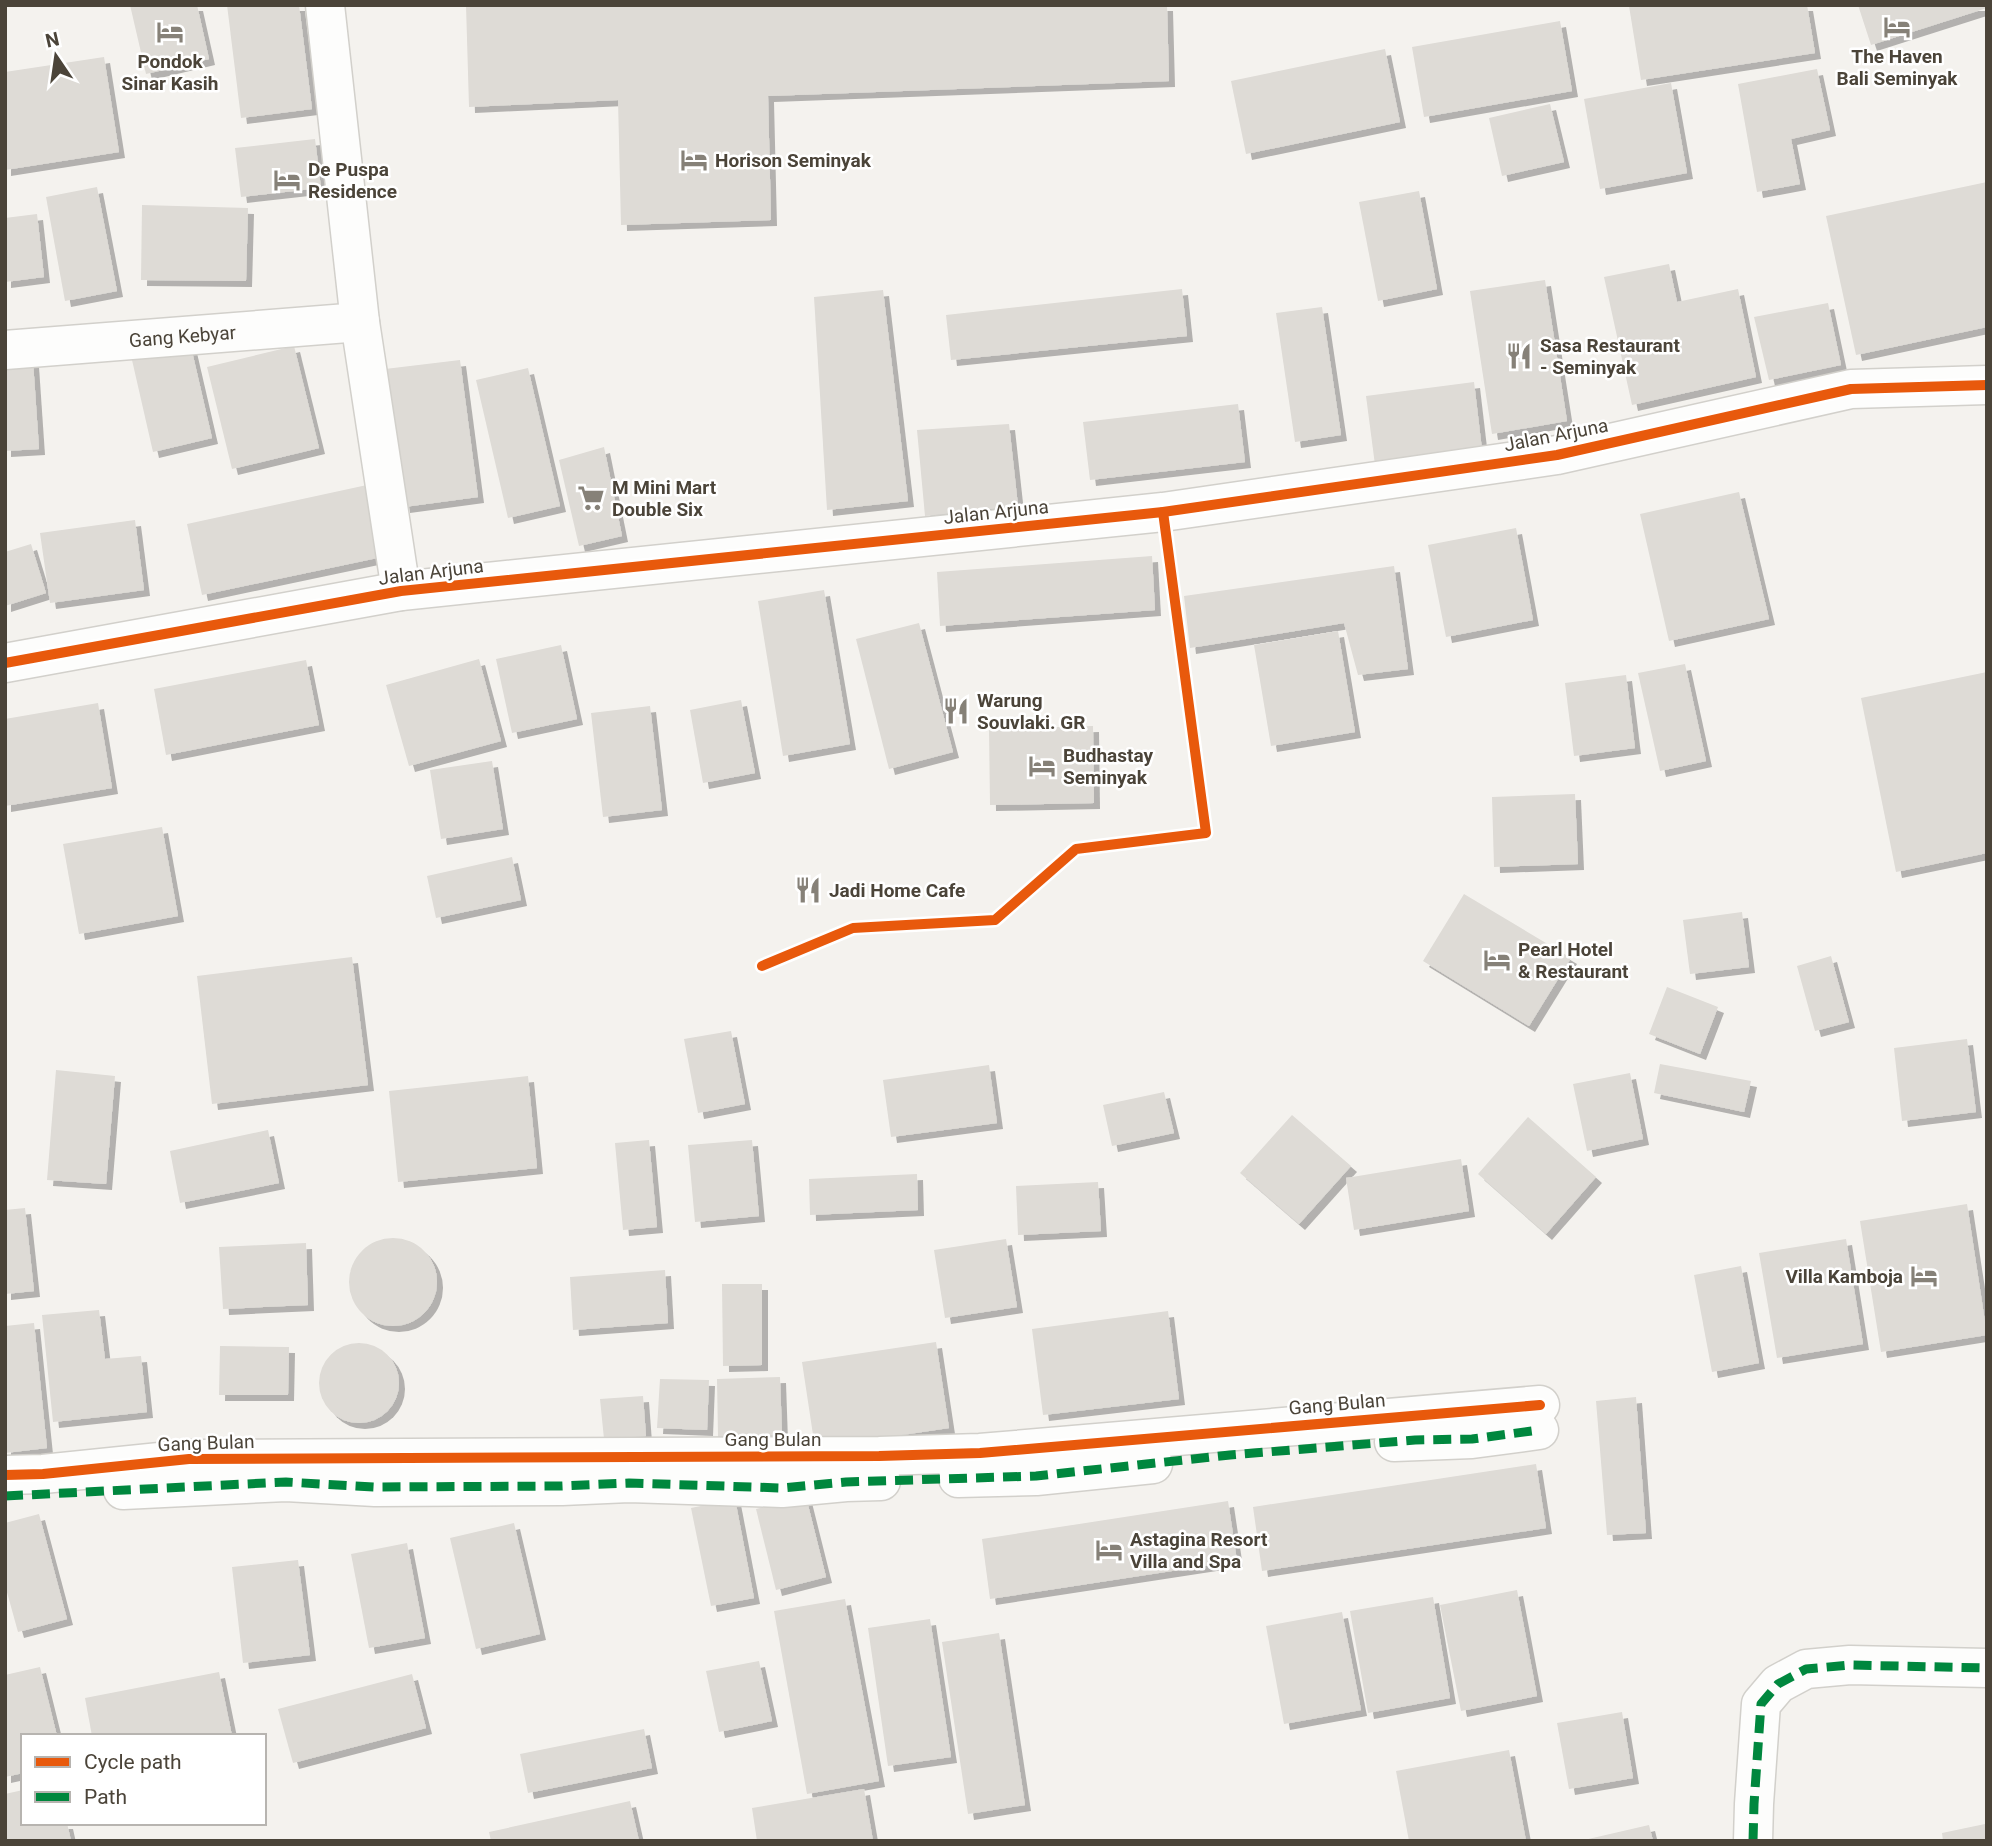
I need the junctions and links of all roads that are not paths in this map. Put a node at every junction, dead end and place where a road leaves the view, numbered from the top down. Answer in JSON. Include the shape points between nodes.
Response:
{"nodes":[{"id":1,"x":325,"y":5,"type":"edge"},
{"id":2,"x":360,"y":322,"type":"junction"},
{"id":3,"x":5,"y":350,"type":"edge"},
{"id":4,"x":1987,"y":386,"type":"edge"},
{"id":5,"x":401,"y":592,"type":"junction"},
{"id":6,"x":5,"y":663,"type":"edge"},
{"id":7,"x":5,"y":1475,"type":"edge"},
{"id":8,"x":5,"y":1496,"type":"edge"},
{"id":9,"x":1987,"y":1668,"type":"edge"},
{"id":10,"x":1753,"y":1841,"type":"edge"}],
"edges":[{"from":1,"to":2,"type":"street"},
{"from":2,"to":3,"type":"street","name":"Gang Kebyar"},
{"from":2,"to":5,"type":"street"},
{"from":4,"to":5,"type":"street","name":"Jalan Arjuna","via":[[1851,388],[1556,456],[1163,512]]},
{"from":5,"to":6,"type":"street","name":"Jalan Arjuna"},
{"from":7,"to":8,"type":"street","name":"Gang Bulan","via":[[189,1459],[980,1452],[1539,1417],[1472,1439],[1230,1455],[1036,1476],[782,1488],[629,1483],[375,1487],[286,1482]]},
{"from":9,"to":10,"type":"street","via":[[1850,1665],[1806,1669],[1778,1684],[1761,1704]]}]}
